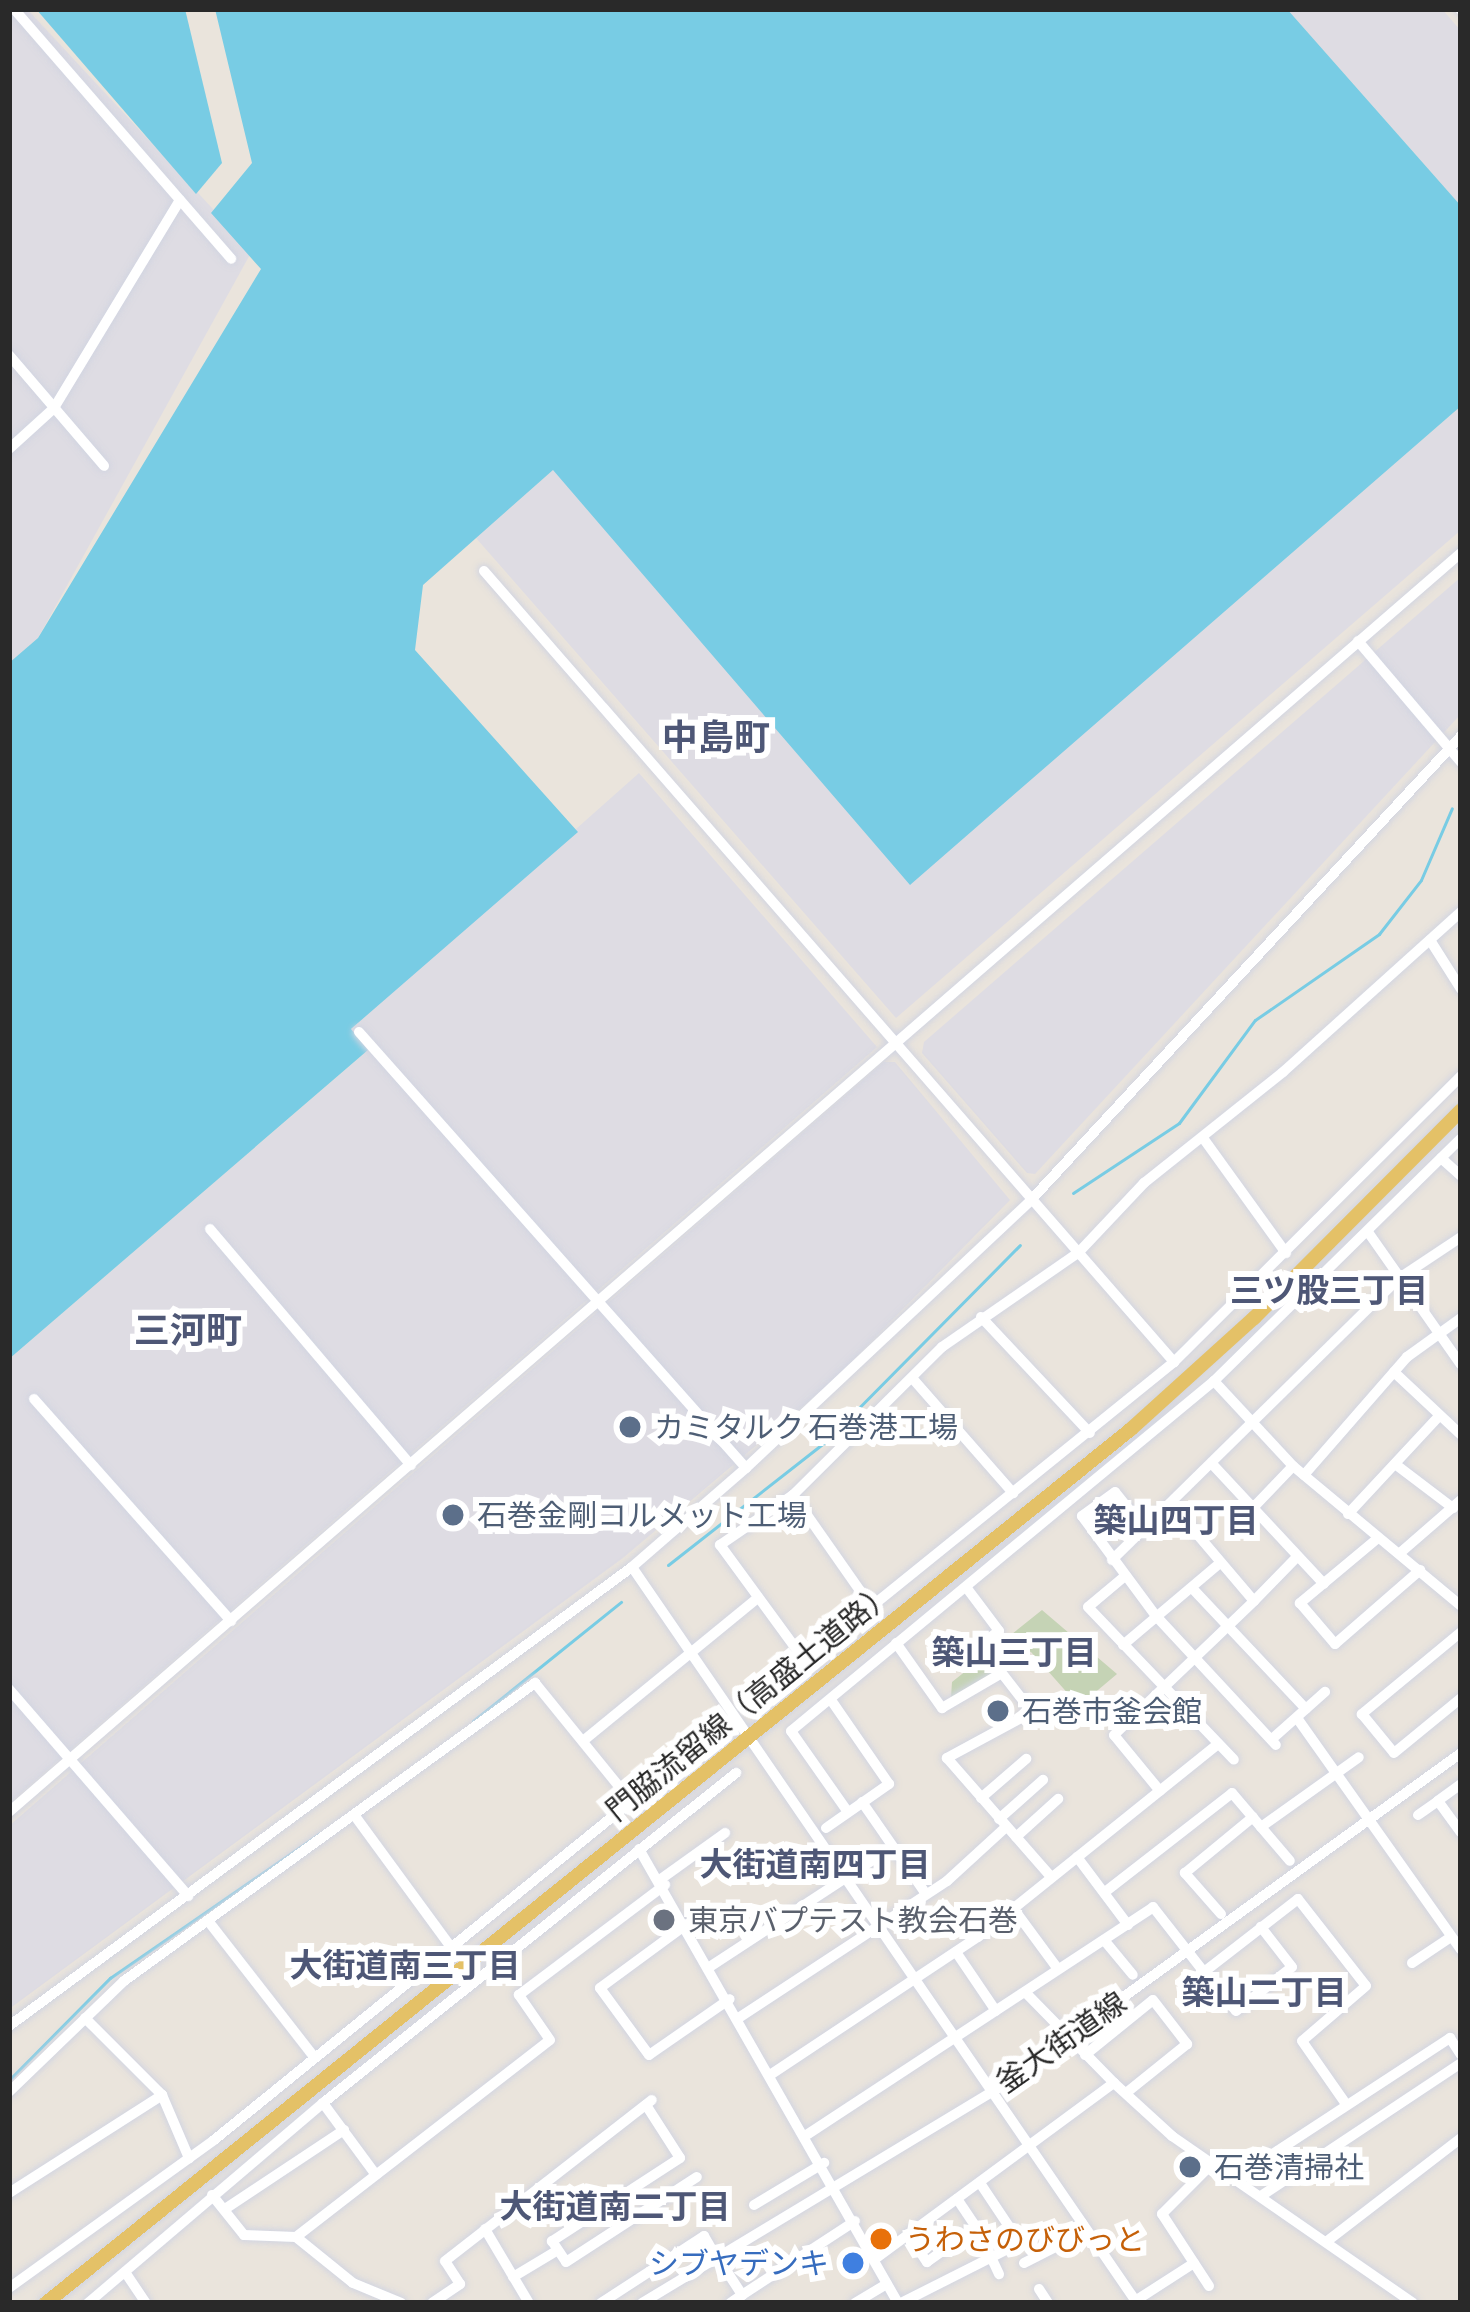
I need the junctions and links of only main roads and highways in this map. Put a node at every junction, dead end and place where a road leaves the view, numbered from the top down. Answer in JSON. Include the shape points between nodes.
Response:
{"nodes":[{"id":1,"x":1461,"y":1110,"type":"edge"},
{"id":2,"x":46,"y":2303,"type":"edge"}],
"edges":[{"from":1,"to":2,"type":"main road","name":"門脇流留線（高盛土道路）","via":[[1199,1370]]}]}
